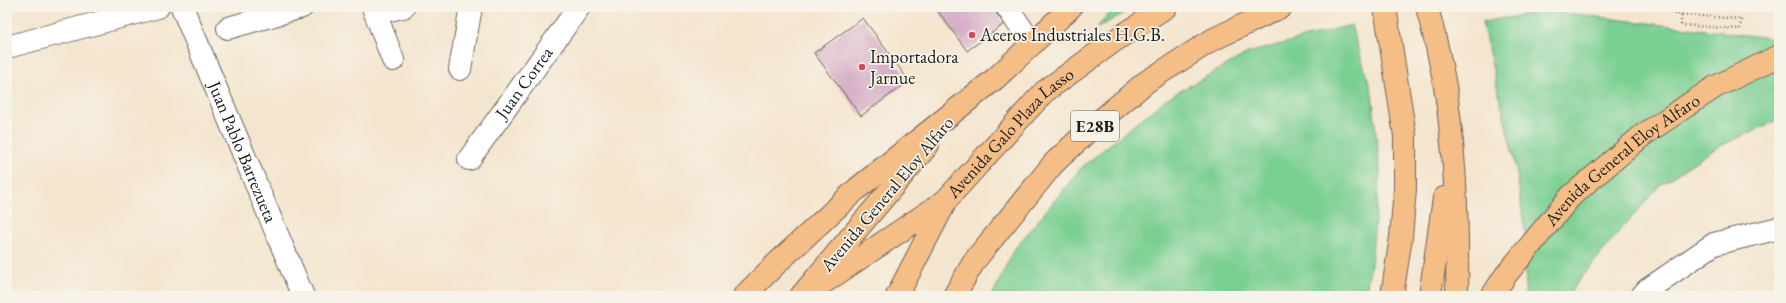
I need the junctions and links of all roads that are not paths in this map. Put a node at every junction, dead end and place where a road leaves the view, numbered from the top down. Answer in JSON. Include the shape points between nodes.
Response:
{"nodes":[{"id":1,"x":158,"y":7,"type":"edge"},
{"id":2,"x":182,"y":7,"type":"edge"},
{"id":3,"x":302,"y":7,"type":"edge"},
{"id":4,"x":403,"y":7,"type":"edge"},
{"id":5,"x":471,"y":7,"type":"edge"},
{"id":6,"x":579,"y":7,"type":"edge"},
{"id":7,"x":1007,"y":7,"type":"edge"},
{"id":8,"x":1070,"y":7,"type":"edge"},
{"id":9,"x":1166,"y":7,"type":"edge"},
{"id":10,"x":1282,"y":7,"type":"edge"},
{"id":11,"x":1385,"y":7,"type":"edge"},
{"id":12,"x":1427,"y":7,"type":"edge"},
{"id":13,"x":374,"y":10,"type":"edge"},
{"id":14,"x":228,"y":28,"type":"dead end"},
{"id":15,"x":1032,"y":44,"type":"junction"},
{"id":16,"x":7,"y":47,"type":"edge"},
{"id":17,"x":1779,"y":56,"type":"edge"},
{"id":18,"x":393,"y":60,"type":"dead end"},
{"id":19,"x":460,"y":69,"type":"dead end"},
{"id":20,"x":957,"y":110,"type":"junction"},
{"id":21,"x":1452,"y":139,"type":"junction"},
{"id":22,"x":469,"y":159,"type":"dead end"},
{"id":23,"x":947,"y":199,"type":"junction"},
{"id":24,"x":1779,"y":228,"type":"edge"},
{"id":25,"x":303,"y":296,"type":"edge"},
{"id":26,"x":744,"y":296,"type":"edge"},
{"id":27,"x":801,"y":296,"type":"edge"},
{"id":28,"x":804,"y":296,"type":"edge"},
{"id":29,"x":897,"y":296,"type":"edge"},
{"id":30,"x":954,"y":296,"type":"edge"},
{"id":31,"x":1392,"y":296,"type":"edge"},
{"id":32,"x":1430,"y":296,"type":"edge"},
{"id":33,"x":1457,"y":296,"type":"edge"},
{"id":34,"x":1492,"y":296,"type":"edge"},
{"id":35,"x":1642,"y":296,"type":"edge"}],
"edges":[{"from":1,"to":16,"type":"street"},
{"from":2,"to":25,"type":"street","name":"Juan Pablo Barrezueta"},
{"from":3,"to":14,"type":"street"},
{"from":4,"to":13,"type":"street"},
{"from":5,"to":19,"type":"street"},
{"from":6,"to":22,"type":"street","name":"Juan Correa"},
{"from":7,"to":15,"type":"street"},
{"from":8,"to":15,"type":"main road"},
{"from":9,"to":23,"type":"main road","name":"Avenida Galo Plaza Lasso","via":[[1044,92]]},
{"from":10,"to":30,"type":"main road","number":"E28B","via":[[1212,40],[1146,82],[1088,132],[1054,163],[975,260]]},
{"from":11,"to":31,"type":"main road","via":[[1405,136],[1405,190]]},
{"from":12,"to":21,"type":"main road","via":[[1446,92]]},
{"from":13,"to":18,"type":"street"},
{"from":15,"to":20,"type":"main road"},
{"from":17,"to":34,"type":"main road","name":"Avenida General Eloy Alfaro","via":[[1715,87],[1643,135],[1572,196],[1505,276]]},
{"from":20,"to":26,"type":"main road","via":[[858,188]]},
{"from":20,"to":27,"type":"main road","name":"Avenida General Eloy Alfaro"},
{"from":21,"to":32,"type":"main road"},
{"from":21,"to":33,"type":"main road"},
{"from":23,"to":28,"type":"main road"},
{"from":23,"to":29,"type":"main road","name":"Avenida Galo Plaza Lasso"},
{"from":24,"to":35,"type":"street","via":[[1714,244]]}]}
